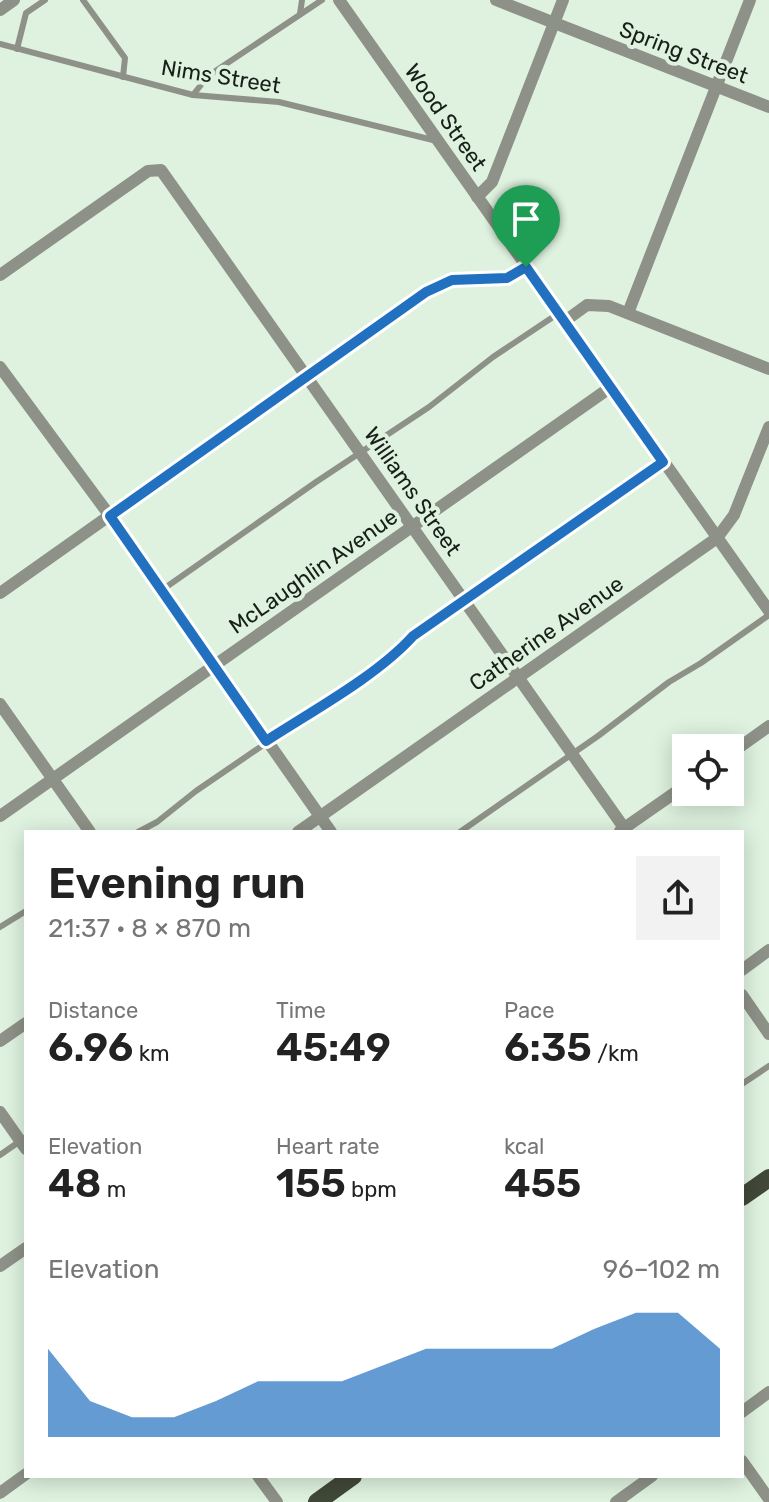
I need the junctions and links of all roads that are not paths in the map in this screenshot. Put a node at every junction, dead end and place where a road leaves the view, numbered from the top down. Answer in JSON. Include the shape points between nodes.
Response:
{"nodes":[{"id":1,"x":14,"y":0,"type":"edge"},
{"id":2,"x":45,"y":0,"type":"edge"},
{"id":3,"x":83,"y":0,"type":"edge"},
{"id":4,"x":302,"y":0,"type":"edge"},
{"id":5,"x":322,"y":0,"type":"edge"},
{"id":6,"x":339,"y":0,"type":"edge"},
{"id":7,"x":496,"y":0,"type":"edge"},
{"id":8,"x":563,"y":0,"type":"edge"},
{"id":9,"x":750,"y":0,"type":"edge"},
{"id":10,"x":0,"y":10,"type":"edge"},
{"id":11,"x":300,"y":14,"type":"junction"},
{"id":12,"x":554,"y":23,"type":"junction"},
{"id":13,"x":0,"y":44,"type":"edge"},
{"id":14,"x":17,"y":49,"type":"junction"},
{"id":15,"x":123,"y":77,"type":"junction"},
{"id":16,"x":717,"y":86,"type":"junction"},
{"id":17,"x":193,"y":95,"type":"junction"},
{"id":18,"x":769,"y":107,"type":"edge"},
{"id":19,"x":438,"y":141,"type":"junction"},
{"id":20,"x":477,"y":197,"type":"junction"},
{"id":21,"x":526,"y":267,"type":"junction"},
{"id":22,"x":0,"y":275,"type":"edge"},
{"id":23,"x":628,"y":313,"type":"junction"},
{"id":24,"x":562,"y":317,"type":"junction"},
{"id":25,"x":0,"y":367,"type":"edge"},
{"id":26,"x":769,"y":369,"type":"edge"},
{"id":27,"x":308,"y":376,"type":"junction"},
{"id":28,"x":611,"y":387,"type":"junction"},
{"id":29,"x":769,"y":427,"type":"edge"},
{"id":30,"x":361,"y":452,"type":"junction"},
{"id":31,"x":663,"y":462,"type":"junction"},
{"id":32,"x":110,"y":516,"type":"junction"},
{"id":33,"x":412,"y":526,"type":"junction"},
{"id":34,"x":717,"y":538,"type":"junction"},
{"id":35,"x":162,"y":590,"type":"junction"},
{"id":36,"x":0,"y":593,"type":"edge"},
{"id":37,"x":465,"y":601,"type":"junction"},
{"id":38,"x":769,"y":613,"type":"edge"},
{"id":39,"x":214,"y":665,"type":"junction"},
{"id":40,"x":518,"y":677,"type":"junction"},
{"id":41,"x":0,"y":704,"type":"edge"},
{"id":42,"x":769,"y":726,"type":"edge"},
{"id":43,"x":266,"y":741,"type":"junction"},
{"id":44,"x":744,"y":744,"type":"edge"},
{"id":45,"x":573,"y":753,"type":"junction"},
{"id":46,"x":53,"y":779,"type":"junction"},
{"id":47,"x":672,"y":795,"type":"edge"},
{"id":48,"x":0,"y":816,"type":"edge"},
{"id":49,"x":320,"y":816,"type":"junction"},
{"id":50,"x":89,"y":830,"type":"edge"},
{"id":51,"x":142,"y":830,"type":"edge"},
{"id":52,"x":301,"y":830,"type":"edge"},
{"id":53,"x":330,"y":830,"type":"edge"},
{"id":54,"x":463,"y":830,"type":"edge"},
{"id":55,"x":622,"y":830,"type":"edge"},
{"id":56,"x":624,"y":830,"type":"edge"},
{"id":57,"x":24,"y":912,"type":"edge"},
{"id":58,"x":0,"y":927,"type":"edge"},
{"id":59,"x":769,"y":950,"type":"edge"},
{"id":60,"x":744,"y":969,"type":"edge"},
{"id":61,"x":744,"y":998,"type":"edge"},
{"id":62,"x":24,"y":1024,"type":"edge"},
{"id":63,"x":769,"y":1034,"type":"edge"},
{"id":64,"x":0,"y":1041,"type":"edge"},
{"id":65,"x":769,"y":1066,"type":"edge"},
{"id":66,"x":744,"y":1083,"type":"edge"},
{"id":67,"x":0,"y":1112,"type":"edge"},
{"id":68,"x":24,"y":1142,"type":"edge"},
{"id":69,"x":0,"y":1155,"type":"edge"},
{"id":70,"x":769,"y":1178,"type":"edge"},
{"id":71,"x":744,"y":1196,"type":"edge"},
{"id":72,"x":24,"y":1249,"type":"edge"},
{"id":73,"x":0,"y":1266,"type":"edge"},
{"id":74,"x":769,"y":1392,"type":"edge"},
{"id":75,"x":744,"y":1411,"type":"edge"},
{"id":76,"x":744,"y":1464,"type":"edge"},
{"id":77,"x":24,"y":1475,"type":"edge"},
{"id":78,"x":259,"y":1478,"type":"edge"},
{"id":79,"x":350,"y":1478,"type":"edge"},
{"id":80,"x":649,"y":1478,"type":"edge"},
{"id":81,"x":0,"y":1493,"type":"edge"},
{"id":82,"x":769,"y":1499,"type":"edge"},
{"id":83,"x":277,"y":1502,"type":"edge"},
{"id":84,"x":317,"y":1502,"type":"edge"},
{"id":85,"x":616,"y":1502,"type":"edge"}],
"edges":[{"from":1,"to":10,"type":"street"},
{"from":2,"to":14,"type":"lane","via":[[26,13]]},
{"from":3,"to":15,"type":"lane","via":[[125,58]]},
{"from":4,"to":11,"type":"lane"},
{"from":5,"to":11,"type":"lane"},
{"from":6,"to":19,"type":"street","name":"Wood Street"},
{"from":7,"to":12,"type":"street","name":"Spring Street"},
{"from":8,"to":12,"type":"street"},
{"from":9,"to":16,"type":"street"},
{"from":11,"to":17,"type":"lane","via":[[208,76]]},
{"from":12,"to":16,"type":"street","name":"Spring Street"},
{"from":12,"to":20,"type":"street","via":[[492,182]]},
{"from":13,"to":14,"type":"lane","name":"Nims Street"},
{"from":14,"to":15,"type":"lane","name":"Nims Street"},
{"from":15,"to":17,"type":"lane","name":"Nims Street"},
{"from":16,"to":18,"type":"street","name":"Spring Street"},
{"from":16,"to":23,"type":"street"},
{"from":17,"to":19,"type":"lane","name":"Nims Street","via":[[279,102]]},
{"from":19,"to":20,"type":"street","name":"Wood Street"},
{"from":20,"to":21,"type":"street","name":"Wood Street"},
{"from":21,"to":24,"type":"street","name":"Wood Street"},
{"from":21,"to":27,"type":"street","via":[[507,278],[452,280],[426,292]]},
{"from":22,"to":27,"type":"street","name":"Williams Street","via":[[148,171],[161,170]]},
{"from":23,"to":24,"type":"street","via":[[595,304]]},
{"from":23,"to":26,"type":"street"},
{"from":24,"to":28,"type":"street","name":"Wood Street"},
{"from":24,"to":30,"type":"lane","via":[[493,357]]},
{"from":25,"to":32,"type":"street"},
{"from":27,"to":30,"type":"street","name":"Williams Street"},
{"from":27,"to":32,"type":"street"},
{"from":28,"to":31,"type":"street","name":"Wood Street"},
{"from":28,"to":33,"type":"street","name":"McLaughlin Avenue"},
{"from":29,"to":34,"type":"street","name":"Catherine Avenue","via":[[734,515]]},
{"from":30,"to":33,"type":"street","name":"Williams Street"},
{"from":30,"to":35,"type":"lane"},
{"from":31,"to":34,"type":"street","name":"Wood Street"},
{"from":31,"to":37,"type":"lane"},
{"from":32,"to":35,"type":"street"},
{"from":32,"to":36,"type":"street"},
{"from":33,"to":37,"type":"street","name":"Williams Street"},
{"from":33,"to":39,"type":"street","name":"McLaughlin Avenue"},
{"from":34,"to":38,"type":"street","name":"Wood Street"},
{"from":34,"to":40,"type":"street","name":"Catherine Avenue"},
{"from":35,"to":39,"type":"street"},
{"from":37,"to":40,"type":"street","name":"Williams Street"},
{"from":37,"to":43,"type":"lane"},
{"from":38,"to":45,"type":"lane"},
{"from":39,"to":43,"type":"street"},
{"from":39,"to":46,"type":"street","name":"McLaughlin Avenue"},
{"from":40,"to":45,"type":"street","name":"Williams Street"},
{"from":40,"to":49,"type":"street","name":"Catherine Avenue"},
{"from":41,"to":46,"type":"street"},
{"from":42,"to":44,"type":"street"},
{"from":43,"to":49,"type":"street"},
{"from":43,"to":51,"type":"lane"},
{"from":45,"to":54,"type":"lane"},
{"from":45,"to":55,"type":"street","name":"Williams Street"},
{"from":46,"to":48,"type":"street","name":"McLaughlin Avenue"},
{"from":46,"to":50,"type":"street"},
{"from":47,"to":56,"type":"street"},
{"from":49,"to":52,"type":"street","name":"Catherine Avenue"},
{"from":49,"to":53,"type":"street"},
{"from":57,"to":58,"type":"lane"},
{"from":59,"to":60,"type":"street"},
{"from":61,"to":63,"type":"street"},
{"from":62,"to":64,"type":"street"},
{"from":65,"to":66,"type":"lane"},
{"from":67,"to":68,"type":"street"},
{"from":68,"to":69,"type":"lane"},
{"from":70,"to":71,"type":"main road"},
{"from":72,"to":73,"type":"street"},
{"from":74,"to":75,"type":"street"},
{"from":76,"to":82,"type":"street"},
{"from":77,"to":81,"type":"street"},
{"from":78,"to":83,"type":"street"},
{"from":79,"to":84,"type":"main road"},
{"from":80,"to":85,"type":"street"}]}
